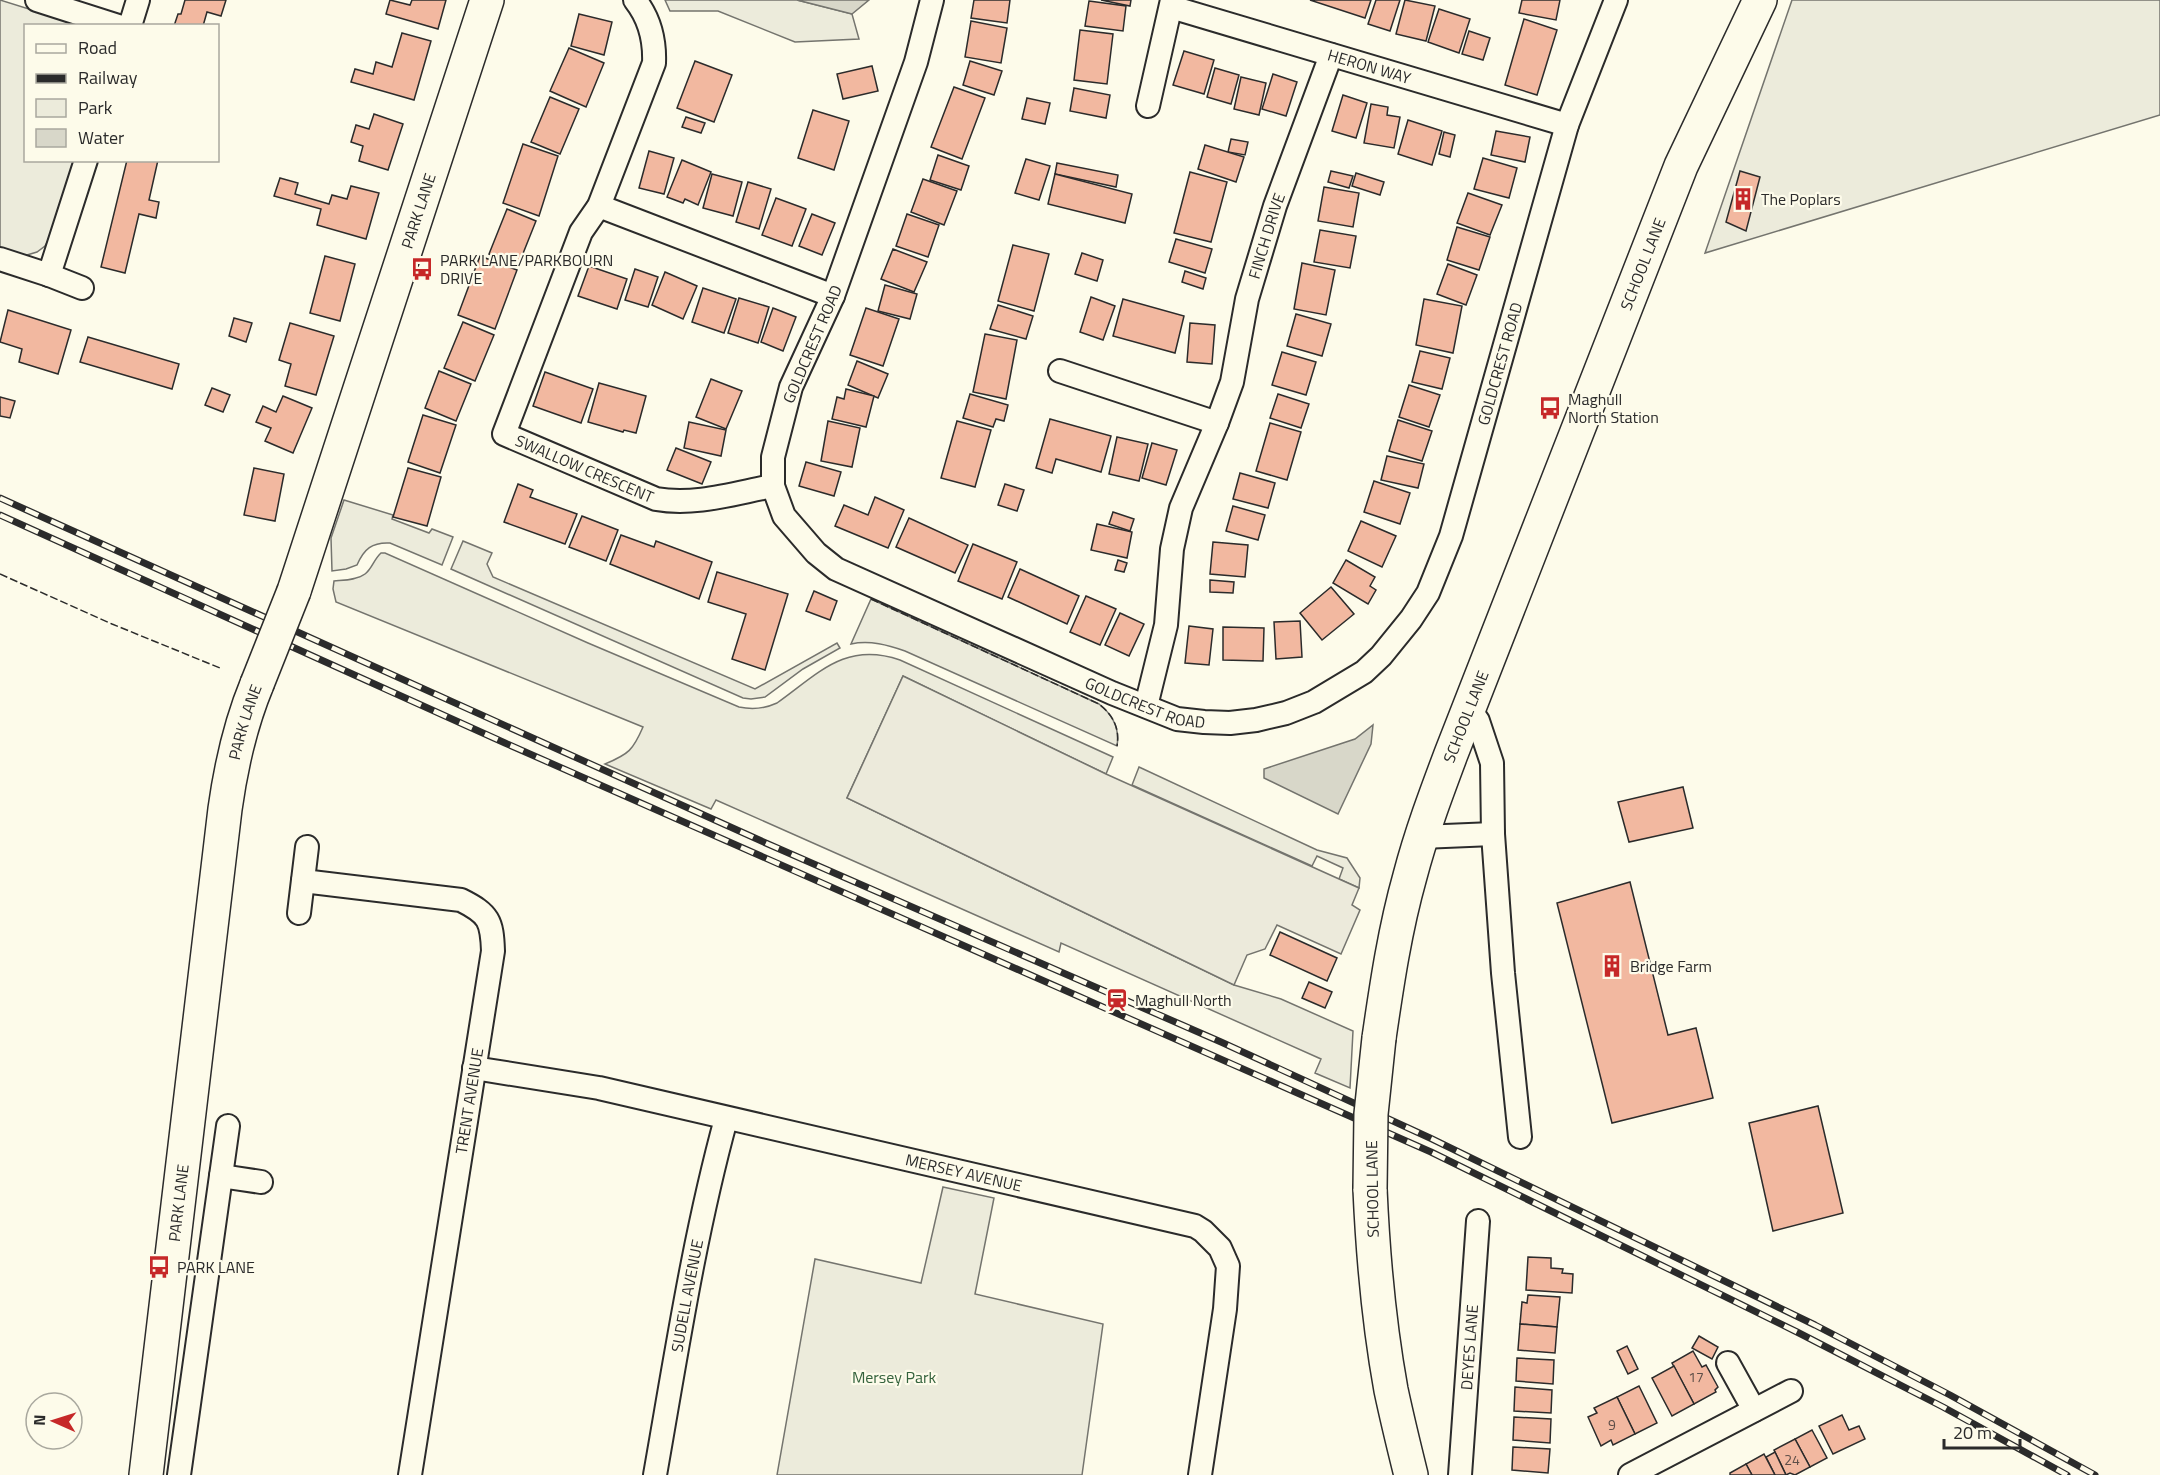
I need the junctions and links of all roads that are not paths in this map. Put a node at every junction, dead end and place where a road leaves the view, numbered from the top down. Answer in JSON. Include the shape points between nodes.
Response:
{"nodes":[{"id":1,"x":37,"y":0,"type":"edge"},
{"id":2,"x":138,"y":0,"type":"edge"},
{"id":3,"x":488,"y":0,"type":"edge"},
{"id":4,"x":635,"y":0,"type":"edge"},
{"id":5,"x":932,"y":0,"type":"edge"},
{"id":6,"x":1616,"y":0,"type":"edge"},
{"id":7,"x":1760,"y":0,"type":"edge"},
{"id":8,"x":1172,"y":3,"type":"edge"},
{"id":9,"x":112,"y":24,"type":"edge"},
{"id":10,"x":131,"y":24,"type":"edge"},
{"id":11,"x":1331,"y":55,"type":"junction"},
{"id":12,"x":1148,"y":106,"type":"dead end"},
{"id":13,"x":1567,"y":125,"type":"junction"},
{"id":14,"x":85,"y":162,"type":"edge"},
{"id":15,"x":599,"y":206,"type":"junction"},
{"id":16,"x":0,"y":260,"type":"edge"},
{"id":17,"x":49,"y":275,"type":"junction"},
{"id":18,"x":82,"y":288,"type":"dead end"},
{"id":19,"x":833,"y":296,"type":"junction"},
{"id":20,"x":1060,"y":371,"type":"dead end"},
{"id":21,"x":1217,"y":423,"type":"junction"},
{"id":22,"x":773,"y":486,"type":"junction"},
{"id":23,"x":1146,"y":706,"type":"junction"},
{"id":24,"x":1469,"y":708,"type":"junction"},
{"id":25,"x":1493,"y":834,"type":"junction"},
{"id":26,"x":1421,"y":837,"type":"junction"},
{"id":27,"x":307,"y":847,"type":"dead end"},
{"id":28,"x":303,"y":881,"type":"junction"},
{"id":29,"x":299,"y":912,"type":"dead end"},
{"id":30,"x":474,"y":1068,"type":"junction"},
{"id":31,"x":726,"y":1119,"type":"junction"},
{"id":32,"x":228,"y":1126,"type":"dead end"},
{"id":33,"x":1520,"y":1137,"type":"dead end"},
{"id":34,"x":221,"y":1176,"type":"junction"},
{"id":35,"x":261,"y":1182,"type":"dead end"},
{"id":36,"x":1478,"y":1221,"type":"dead end"},
{"id":37,"x":1728,"y":1363,"type":"dead end"},
{"id":38,"x":1791,"y":1391,"type":"dead end"},
{"id":39,"x":1754,"y":1410,"type":"junction"},
{"id":40,"x":146,"y":1475,"type":"edge"},
{"id":41,"x":179,"y":1475,"type":"edge"},
{"id":42,"x":411,"y":1475,"type":"edge"},
{"id":43,"x":655,"y":1475,"type":"edge"},
{"id":44,"x":1200,"y":1475,"type":"edge"},
{"id":45,"x":1411,"y":1475,"type":"edge"},
{"id":46,"x":1460,"y":1475,"type":"edge"},
{"id":47,"x":1630,"y":1475,"type":"edge"}],
"edges":[{"from":1,"to":9,"type":"street"},
{"from":2,"to":10,"type":"street"},
{"from":3,"to":40,"type":"street","name":"PARK LANE","bridge":true,"via":[[294,591],[237,742],[225,809]]},
{"from":4,"to":15,"type":"street","name":"SWALLOW CRESCENT","via":[[651,30],[654,63]]},
{"from":5,"to":19,"type":"street","name":"GOLDCREST ROAD","via":[[916,62]]},
{"from":6,"to":13,"type":"street","name":"GOLDCREST ROAD"},
{"from":7,"to":24,"type":"street","name":"SCHOOL LANE","via":[[1682,166]]},
{"from":8,"to":11,"type":"street","name":"HERON WAY"},
{"from":8,"to":12,"type":"street","name":"HERON WAY"},
{"from":11,"to":13,"type":"street","name":"HERON WAY"},
{"from":11,"to":21,"type":"street","name":"FINCH DRIVE","via":[[1275,206],[1247,299],[1232,382]]},
{"from":13,"to":23,"type":"street","name":"GOLDCREST ROAD","via":[[1451,536],[1428,593],[1411,619],[1364,672],[1314,702],[1286,713],[1247,721],[1204,722],[1177,719]]},
{"from":14,"to":17,"type":"street"},
{"from":15,"to":19,"type":"street"},
{"from":15,"to":22,"type":"street","name":"SWALLOW CRESCENT","via":[[580,232],[504,434],[671,502]]},
{"from":16,"to":17,"type":"street"},
{"from":17,"to":18,"type":"street"},
{"from":19,"to":22,"type":"street","name":"GOLDCREST ROAD","via":[[792,387],[773,457]]},
{"from":20,"to":21,"type":"street"},
{"from":21,"to":23,"type":"street","name":"FINCH DRIVE","via":[[1181,508],[1172,549],[1166,625]]},
{"from":22,"to":23,"type":"street","name":"GOLDCREST ROAD","via":[[793,529],[836,569]]},
{"from":24,"to":25,"type":"street","via":[[1479,721],[1492,763]]},
{"from":24,"to":26,"type":"street","name":"SCHOOL LANE"},
{"from":25,"to":26,"type":"street"},
{"from":25,"to":33,"type":"street"},
{"from":26,"to":45,"type":"street","name":"SCHOOL LANE","bridge":true,"via":[[1387,980],[1371,1114],[1372,1245],[1391,1390]]},
{"from":27,"to":28,"type":"street"},
{"from":28,"to":29,"type":"street"},
{"from":28,"to":30,"type":"street","name":"TRENT AVENUE","via":[[461,900],[487,918],[492,928],[493,951]]},
{"from":30,"to":31,"type":"street","name":"MERSEY AVENUE","via":[[599,1088]]},
{"from":30,"to":42,"type":"street","name":"TRENT AVENUE"},
{"from":31,"to":43,"type":"street","name":"SUDELL AVENUE","via":[[707,1186]]},
{"from":31,"to":44,"type":"street","name":"MERSEY AVENUE","via":[[1195,1226],[1203,1231],[1220,1248],[1228,1266],[1228,1281]]},
{"from":32,"to":34,"type":"street"},
{"from":34,"to":35,"type":"street"},
{"from":34,"to":41,"type":"street"},
{"from":36,"to":46,"type":"street","name":"DEYES LANE"},
{"from":37,"to":39,"type":"street"},
{"from":38,"to":39,"type":"street"},
{"from":39,"to":47,"type":"street"}]}
